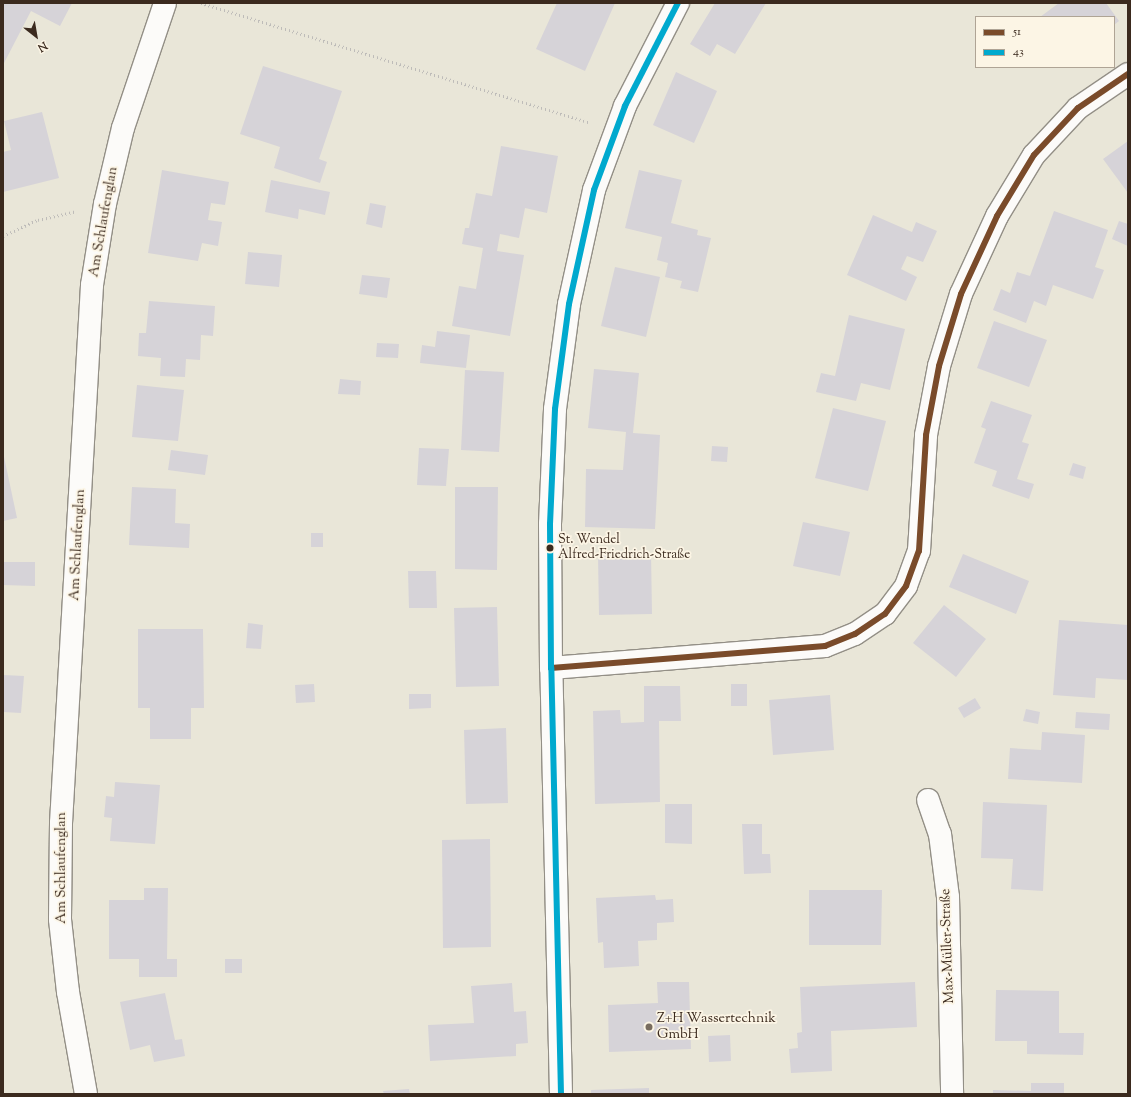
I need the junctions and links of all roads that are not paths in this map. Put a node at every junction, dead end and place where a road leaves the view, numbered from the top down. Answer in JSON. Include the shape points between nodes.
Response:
{"nodes":[{"id":1,"x":165,"y":3,"type":"edge"},
{"id":2,"x":678,"y":3,"type":"edge"},
{"id":3,"x":1128,"y":74,"type":"edge"},
{"id":4,"x":550,"y":668,"type":"junction"},
{"id":5,"x":928,"y":800,"type":"dead end"},
{"id":6,"x":86,"y":1094,"type":"edge"},
{"id":7,"x":561,"y":1094,"type":"edge"},
{"id":8,"x":952,"y":1094,"type":"edge"}],
"edges":[{"from":1,"to":6,"type":"street","name":"Am Schlaufenglan","via":[[123,128],[105,204],[92,285],[61,822],[60,919],[68,992]]},
{"from":2,"to":4,"type":"street","via":[[625,106],[615,131],[594,190],[571,297],[555,409],[550,524]]},
{"from":3,"to":4,"type":"street","via":[[1078,108],[1034,155],[997,216],[961,294],[939,366],[926,435],[919,551],[906,586],[885,614],[855,634],[825,646]]},
{"from":4,"to":7,"type":"street"},
{"from":5,"to":8,"type":"street","name":"Max-Müller-Straße","via":[[940,834],[948,898]]}]}
